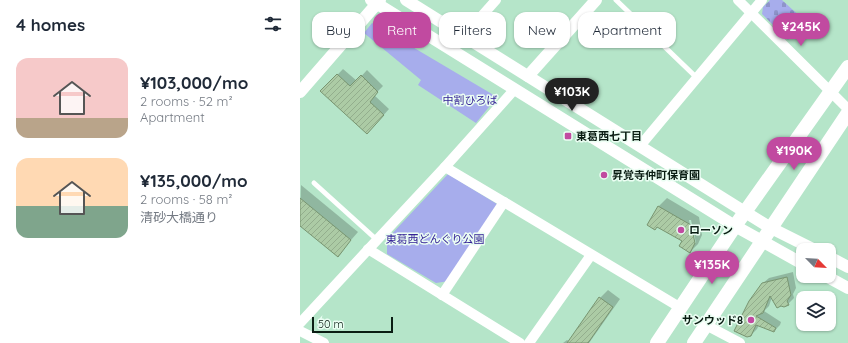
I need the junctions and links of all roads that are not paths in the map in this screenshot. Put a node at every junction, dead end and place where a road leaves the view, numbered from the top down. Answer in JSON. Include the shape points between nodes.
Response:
{"nodes":[{"id":1,"x":406,"y":0,"type":"edge"},
{"id":2,"x":496,"y":0,"type":"edge"},
{"id":3,"x":596,"y":0,"type":"edge"},
{"id":4,"x":616,"y":0,"type":"edge"},
{"id":5,"x":738,"y":0,"type":"edge"},
{"id":6,"x":762,"y":0,"type":"edge"},
{"id":7,"x":376,"y":1,"type":"edge"},
{"id":8,"x":485,"y":12,"type":"edge"},
{"id":9,"x":751,"y":12,"type":"junction"},
{"id":10,"x":439,"y":20,"type":"edge"},
{"id":11,"x":483,"y":48,"type":"edge"},
{"id":12,"x":848,"y":67,"type":"edge"},
{"id":13,"x":528,"y":76,"type":"junction"},
{"id":14,"x":697,"y":78,"type":"junction"},
{"id":15,"x":514,"y":90,"type":"junction"},
{"id":16,"x":300,"y":92,"type":"edge"},
{"id":17,"x":831,"y":92,"type":"junction"},
{"id":18,"x":848,"y":109,"type":"edge"},
{"id":19,"x":848,"y":113,"type":"edge"},
{"id":20,"x":640,"y":146,"type":"junction"},
{"id":21,"x":445,"y":167,"type":"junction"},
{"id":22,"x":314,"y":183,"type":"dead end"},
{"id":23,"x":504,"y":202,"type":"junction"},
{"id":24,"x":745,"y":212,"type":"junction"},
{"id":25,"x":735,"y":226,"type":"junction"},
{"id":26,"x":772,"y":228,"type":"junction"},
{"id":27,"x":377,"y":240,"type":"junction"},
{"id":28,"x":762,"y":242,"type":"junction"},
{"id":29,"x":801,"y":243,"type":"edge"},
{"id":30,"x":368,"y":249,"type":"junction"},
{"id":31,"x":591,"y":255,"type":"junction"},
{"id":32,"x":796,"y":260,"type":"edge"},
{"id":33,"x":836,"y":261,"type":"edge"},
{"id":34,"x":848,"y":267,"type":"edge"},
{"id":35,"x":836,"y":281,"type":"edge"},
{"id":36,"x":848,"y":288,"type":"edge"},
{"id":37,"x":442,"y":295,"type":"junction"},
{"id":38,"x":681,"y":308,"type":"junction"},
{"id":39,"x":300,"y":323,"type":"edge"},
{"id":40,"x":706,"y":325,"type":"junction"},
{"id":41,"x":300,"y":331,"type":"edge"},
{"id":42,"x":324,"y":343,"type":"edge"},
{"id":43,"x":520,"y":343,"type":"edge"},
{"id":44,"x":528,"y":343,"type":"edge"},
{"id":45,"x":657,"y":343,"type":"edge"},
{"id":46,"x":694,"y":343,"type":"edge"},
{"id":47,"x":740,"y":343,"type":"edge"}],
"edges":[{"from":1,"to":10,"type":"street"},
{"from":2,"to":8,"type":"street"},
{"from":3,"to":13,"type":"street"},
{"from":4,"to":14,"type":"lane"},
{"from":5,"to":9,"type":"street"},
{"from":6,"to":9,"type":"street"},
{"from":7,"to":15,"type":"street"},
{"from":7,"to":16,"type":"street"},
{"from":9,"to":14,"type":"street"},
{"from":9,"to":17,"type":"street"},
{"from":11,"to":13,"type":"street"},
{"from":12,"to":17,"type":"main road"},
{"from":13,"to":20,"type":"street"},
{"from":14,"to":20,"type":"street"},
{"from":15,"to":21,"type":"street"},
{"from":15,"to":25,"type":"street"},
{"from":17,"to":18,"type":"street"},
{"from":17,"to":24,"type":"main road"},
{"from":19,"to":26,"type":"main road"},
{"from":20,"to":24,"type":"street"},
{"from":21,"to":23,"type":"street"},
{"from":21,"to":27,"type":"street"},
{"from":22,"to":27,"type":"lane"},
{"from":23,"to":31,"type":"street"},
{"from":23,"to":37,"type":"street"},
{"from":24,"to":25,"type":"main road"},
{"from":24,"to":26,"type":"street"},
{"from":25,"to":28,"type":"street"},
{"from":25,"to":38,"type":"main road"},
{"from":26,"to":28,"type":"main road"},
{"from":26,"to":29,"type":"street"},
{"from":27,"to":30,"type":"street"},
{"from":28,"to":32,"type":"street"},
{"from":28,"to":40,"type":"main road"},
{"from":30,"to":37,"type":"street"},
{"from":30,"to":39,"type":"street"},
{"from":31,"to":38,"type":"street"},
{"from":31,"to":44,"type":"street"},
{"from":33,"to":34,"type":"street"},
{"from":35,"to":36,"type":"street"},
{"from":37,"to":43,"type":"street"},
{"from":38,"to":45,"type":"main road"},
{"from":40,"to":46,"type":"main road"},
{"from":40,"to":47,"type":"street"},
{"from":41,"to":42,"type":"street"}]}
